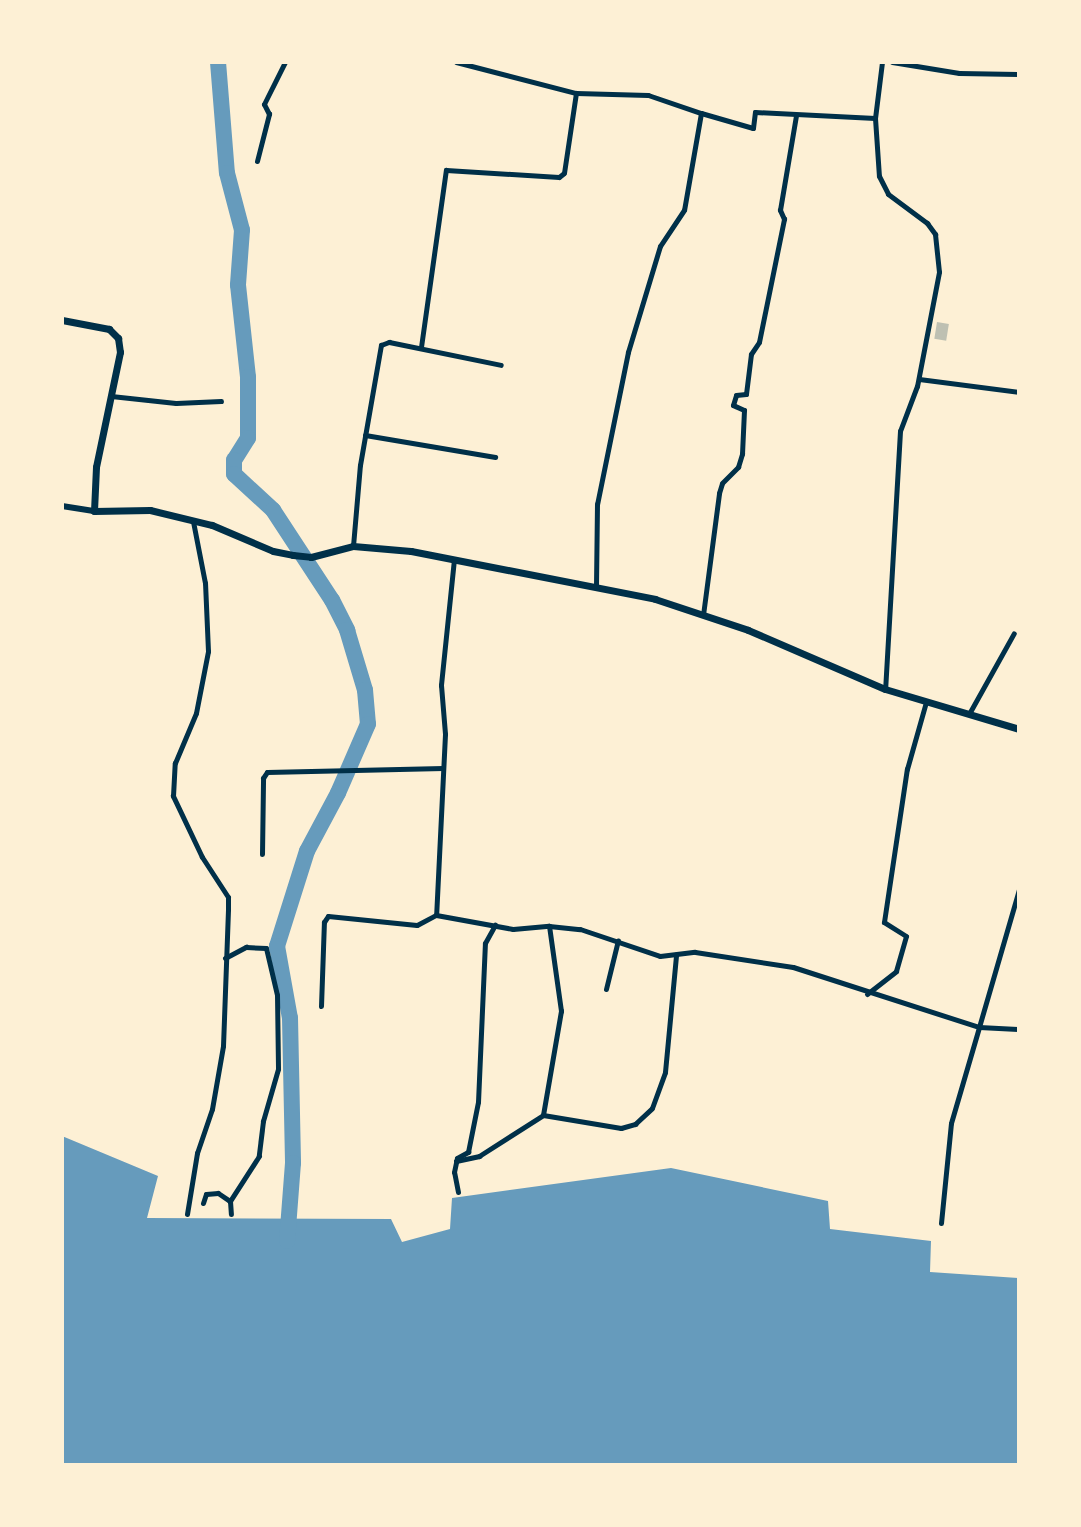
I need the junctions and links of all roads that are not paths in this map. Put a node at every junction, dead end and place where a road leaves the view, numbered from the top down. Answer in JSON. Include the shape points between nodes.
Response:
{"nodes":[{"id":1,"x":285,"y":62,"type":"edge"},
{"id":2,"x":456,"y":62,"type":"edge"},
{"id":3,"x":882,"y":62,"type":"edge"},
{"id":4,"x":892,"y":62,"type":"edge"},
{"id":5,"x":1019,"y":74,"type":"edge"},
{"id":6,"x":576,"y":93,"type":"junction"},
{"id":7,"x":701,"y":113,"type":"junction"},
{"id":8,"x":796,"y":115,"type":"junction"},
{"id":9,"x":875,"y":118,"type":"junction"},
{"id":10,"x":257,"y":161,"type":"dead end"},
{"id":11,"x":62,"y":320,"type":"edge"},
{"id":12,"x":421,"y":347,"type":"junction"},
{"id":13,"x":501,"y":365,"type":"dead end"},
{"id":14,"x":919,"y":379,"type":"junction"},
{"id":15,"x":1019,"y":392,"type":"edge"},
{"id":16,"x":111,"y":396,"type":"junction"},
{"id":17,"x":221,"y":401,"type":"dead end"},
{"id":18,"x":365,"y":435,"type":"junction"},
{"id":19,"x":495,"y":457,"type":"dead end"},
{"id":20,"x":62,"y":506,"type":"edge"},
{"id":21,"x":94,"y":511,"type":"junction"},
{"id":22,"x":193,"y":521,"type":"junction"},
{"id":23,"x":353,"y":546,"type":"junction"},
{"id":24,"x":454,"y":558,"type":"junction"},
{"id":25,"x":596,"y":586,"type":"junction"},
{"id":26,"x":703,"y":615,"type":"junction"},
{"id":27,"x":1014,"y":633,"type":"dead end"},
{"id":28,"x":885,"y":689,"type":"junction"},
{"id":29,"x":927,"y":701,"type":"junction"},
{"id":30,"x":970,"y":712,"type":"junction"},
{"id":31,"x":1019,"y":729,"type":"edge"},
{"id":32,"x":443,"y":768,"type":"junction"},
{"id":33,"x":262,"y":854,"type":"dead end"},
{"id":34,"x":1019,"y":889,"type":"edge"},
{"id":35,"x":436,"y":915,"type":"junction"},
{"id":36,"x":495,"y":925,"type":"junction"},
{"id":37,"x":549,"y":926,"type":"junction"},
{"id":38,"x":618,"y":940,"type":"junction"},
{"id":39,"x":676,"y":955,"type":"junction"},
{"id":40,"x":225,"y":958,"type":"junction"},
{"id":41,"x":606,"y":989,"type":"dead end"},
{"id":42,"x":867,"y":994,"type":"junction"},
{"id":43,"x":321,"y":1006,"type":"dead end"},
{"id":44,"x":979,"y":1027,"type":"junction"},
{"id":45,"x":1019,"y":1029,"type":"edge"},
{"id":46,"x":543,"y":1115,"type":"junction"},
{"id":47,"x":456,"y":1161,"type":"junction"},
{"id":48,"x":458,"y":1192,"type":"dead end"},
{"id":49,"x":230,"y":1201,"type":"junction"},
{"id":50,"x":203,"y":1203,"type":"dead end"},
{"id":51,"x":187,"y":1214,"type":"dead end"},
{"id":52,"x":231,"y":1214,"type":"dead end"},
{"id":53,"x":941,"y":1223,"type":"dead end"}],
"edges":[{"from":1,"to":10,"type":"street","via":[[264,104],[269,114]]},
{"from":2,"to":6,"type":"street"},
{"from":3,"to":9,"type":"street"},
{"from":4,"to":5,"type":"street","via":[[959,73]]},
{"from":6,"to":7,"type":"street","via":[[633,92]]},
{"from":6,"to":12,"type":"street","via":[[564,173],[559,177],[446,170]]},
{"from":7,"to":8,"type":"street","via":[[753,128],[755,112]]},
{"from":7,"to":25,"type":"street","via":[[684,210],[660,246],[628,352],[597,504]]},
{"from":8,"to":9,"type":"street"},
{"from":8,"to":26,"type":"street","via":[[780,210],[784,219],[759,342],[751,354],[746,394],[736,395],[733,405],[744,410],[742,454],[719,493]]},
{"from":9,"to":14,"type":"street","via":[[879,176],[888,194],[927,223],[938,246],[939,272]]},
{"from":11,"to":16,"type":"main road","via":[[109,329],[118,338]]},
{"from":12,"to":13,"type":"street"},
{"from":12,"to":18,"type":"street","via":[[381,345]]},
{"from":14,"to":15,"type":"street"},
{"from":14,"to":28,"type":"street","via":[[900,431]]},
{"from":16,"to":17,"type":"street","via":[[176,403]]},
{"from":16,"to":21,"type":"main road","via":[[96,467]]},
{"from":18,"to":19,"type":"street"},
{"from":18,"to":23,"type":"street"},
{"from":20,"to":21,"type":"street"},
{"from":21,"to":22,"type":"main road","via":[[150,510]]},
{"from":22,"to":23,"type":"main road","via":[[293,555],[311,557]]},
{"from":22,"to":40,"type":"street","via":[[205,583],[208,651],[196,713],[175,763],[173,796],[228,897]]},
{"from":23,"to":24,"type":"main road"},
{"from":24,"to":25,"type":"main road"},
{"from":24,"to":32,"type":"street","via":[[441,685]]},
{"from":25,"to":26,"type":"main road"},
{"from":26,"to":28,"type":"main road"},
{"from":27,"to":30,"type":"street"},
{"from":28,"to":29,"type":"main road"},
{"from":29,"to":30,"type":"main road"},
{"from":29,"to":42,"type":"street","via":[[907,769],[884,922],[906,936],[896,971]]},
{"from":30,"to":31,"type":"main road"},
{"from":32,"to":33,"type":"street","via":[[267,772]]},
{"from":32,"to":35,"type":"street"},
{"from":34,"to":44,"type":"street"},
{"from":35,"to":36,"type":"street"},
{"from":35,"to":43,"type":"street","via":[[417,925],[328,916]]},
{"from":36,"to":37,"type":"street","via":[[532,930]]},
{"from":36,"to":47,"type":"street","via":[[485,943],[476,1113],[468,1152]]},
{"from":37,"to":38,"type":"street"},
{"from":37,"to":46,"type":"street","via":[[561,1011]]},
{"from":38,"to":39,"type":"street","via":[[660,956]]},
{"from":38,"to":41,"type":"street"},
{"from":39,"to":42,"type":"street","via":[[695,952],[793,967]]},
{"from":39,"to":46,"type":"street","via":[[665,1072],[652,1108],[635,1124],[621,1128]]},
{"from":40,"to":49,"type":"street","via":[[246,947],[266,948],[277,995],[278,1069],[259,1156]]},
{"from":40,"to":51,"type":"street","via":[[223,1046]]},
{"from":42,"to":44,"type":"street"},
{"from":44,"to":45,"type":"street"},
{"from":44,"to":53,"type":"street","via":[[951,1123]]},
{"from":46,"to":47,"type":"street","via":[[479,1156]]},
{"from":47,"to":48,"type":"street"},
{"from":49,"to":50,"type":"street","via":[[218,1193],[206,1194]]},
{"from":49,"to":52,"type":"street"}]}
